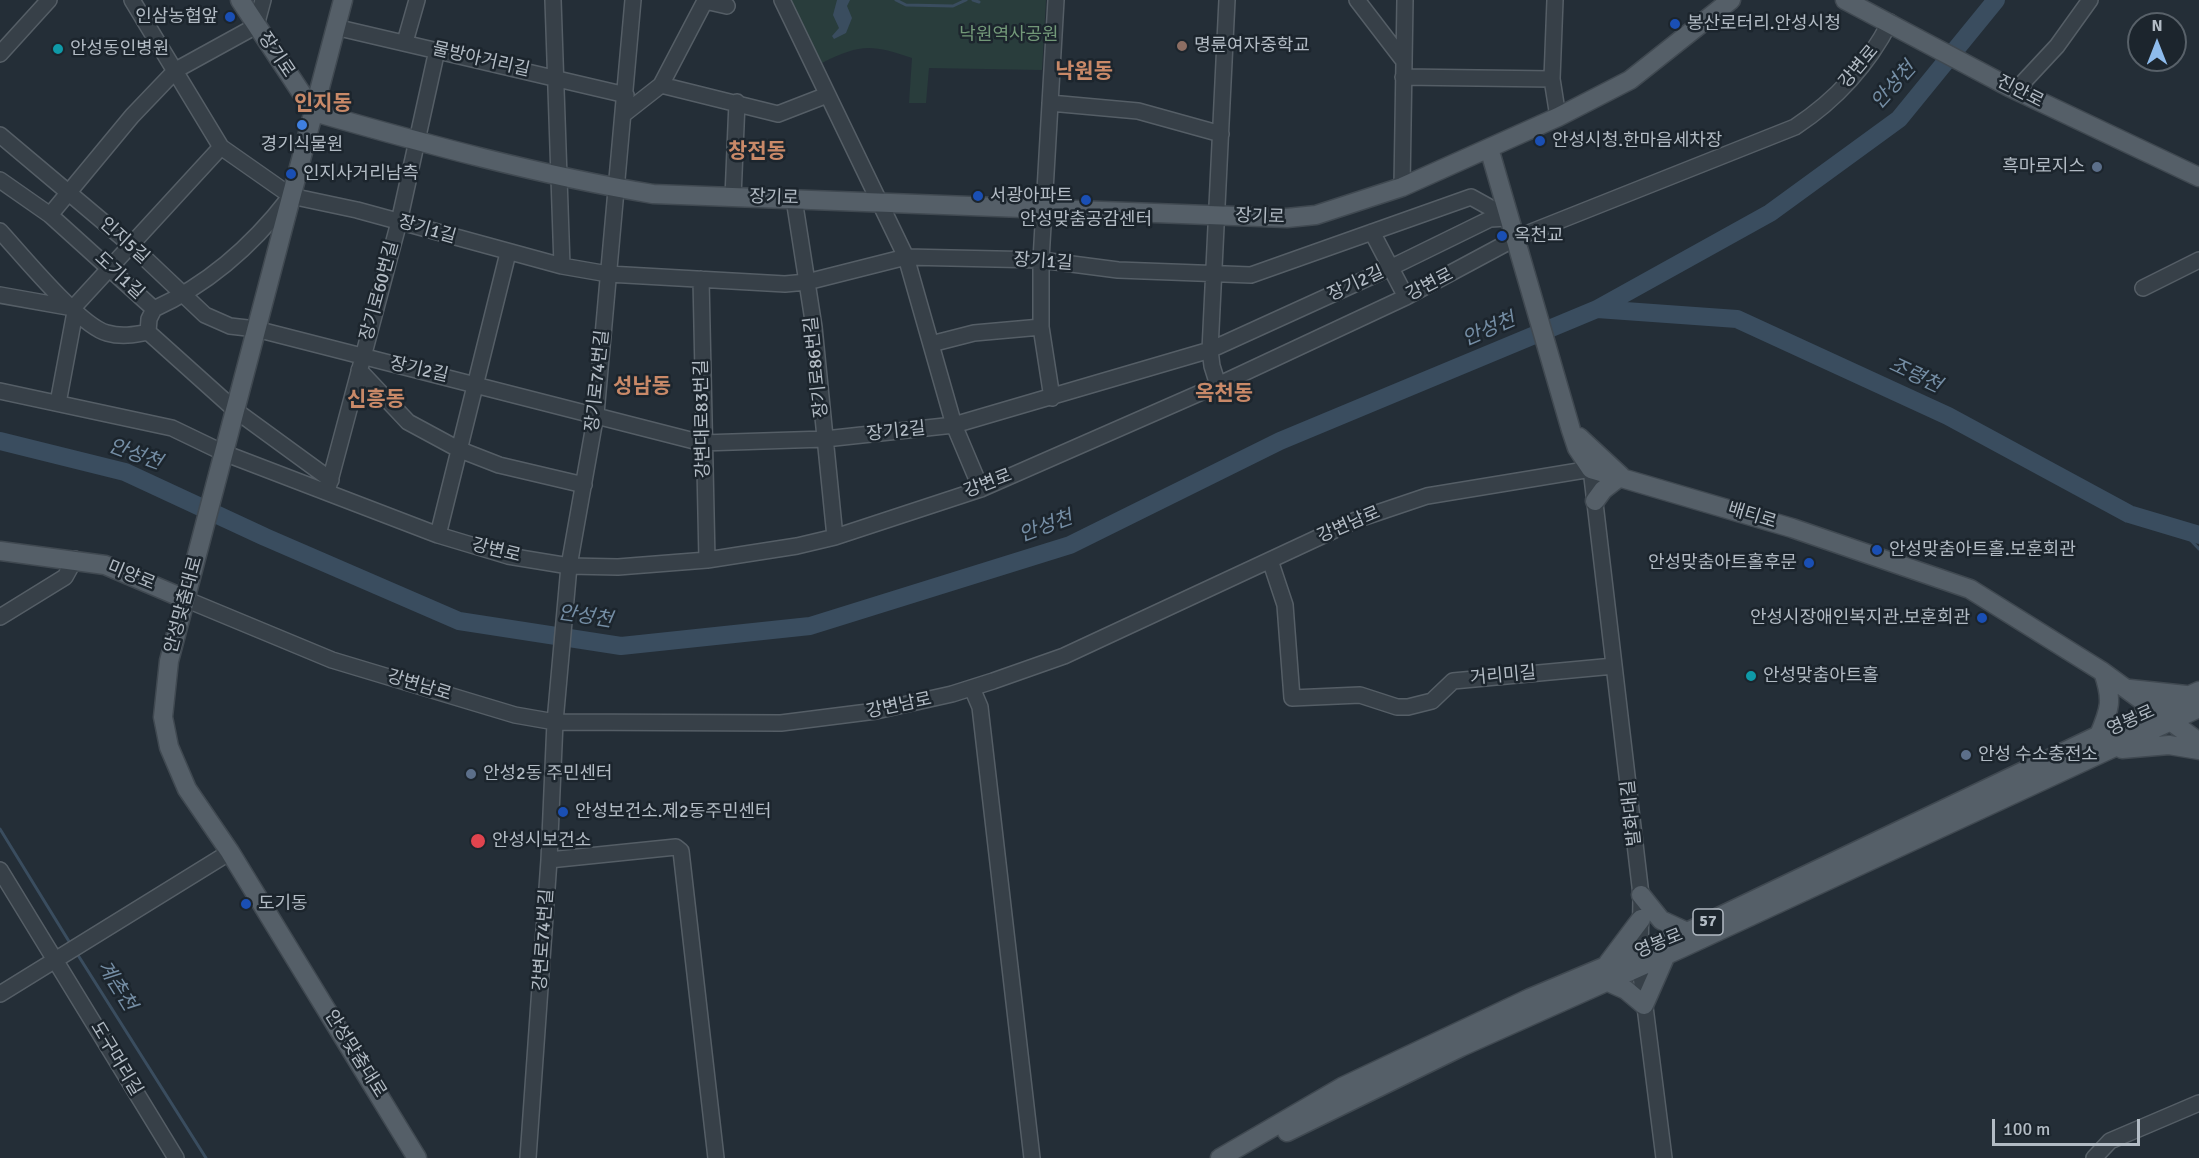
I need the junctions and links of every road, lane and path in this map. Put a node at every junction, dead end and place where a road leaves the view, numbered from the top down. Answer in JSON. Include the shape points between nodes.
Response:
{"nodes":[{"id":1,"x":48,"y":0,"type":"edge"},
{"id":2,"x":132,"y":0,"type":"edge"},
{"id":3,"x":240,"y":0,"type":"edge"},
{"id":4,"x":263,"y":0,"type":"edge"},
{"id":5,"x":343,"y":0,"type":"edge"},
{"id":6,"x":417,"y":0,"type":"edge"},
{"id":7,"x":553,"y":0,"type":"edge"},
{"id":8,"x":633,"y":0,"type":"edge"},
{"id":9,"x":782,"y":0,"type":"edge"},
{"id":10,"x":1056,"y":0,"type":"edge"},
{"id":11,"x":1227,"y":0,"type":"edge"},
{"id":12,"x":1357,"y":0,"type":"edge"},
{"id":13,"x":1405,"y":0,"type":"edge"},
{"id":14,"x":1555,"y":0,"type":"edge"},
{"id":15,"x":1731,"y":0,"type":"edge"},
{"id":16,"x":1845,"y":0,"type":"edge"},
{"id":17,"x":2090,"y":0,"type":"edge"},
{"id":18,"x":727,"y":6,"type":"dead end"},
{"id":19,"x":1866,"y":6,"type":"edge"},
{"id":20,"x":256,"y":26,"type":"junction"},
{"id":21,"x":1897,"y":26,"type":"junction"},
{"id":22,"x":336,"y":27,"type":"junction"},
{"id":23,"x":405,"y":42,"type":"junction"},
{"id":24,"x":437,"y":50,"type":"junction"},
{"id":25,"x":0,"y":54,"type":"edge"},
{"id":26,"x":1403,"y":60,"type":"junction"},
{"id":27,"x":176,"y":70,"type":"junction"},
{"id":28,"x":324,"y":73,"type":"junction"},
{"id":29,"x":554,"y":76,"type":"junction"},
{"id":30,"x":1403,"y":77,"type":"junction"},
{"id":31,"x":1552,"y":79,"type":"junction"},
{"id":32,"x":294,"y":81,"type":"junction"},
{"id":33,"x":661,"y":85,"type":"junction"},
{"id":34,"x":2012,"y":88,"type":"junction"},
{"id":35,"x":626,"y":95,"type":"junction"},
{"id":36,"x":827,"y":95,"type":"junction"},
{"id":37,"x":736,"y":102,"type":"junction"},
{"id":38,"x":1050,"y":103,"type":"junction"},
{"id":39,"x":315,"y":112,"type":"junction"},
{"id":40,"x":624,"y":114,"type":"junction"},
{"id":41,"x":1558,"y":117,"type":"junction"},
{"id":42,"x":339,"y":119,"type":"junction"},
{"id":43,"x":1221,"y":134,"type":"junction"},
{"id":44,"x":0,"y":135,"type":"edge"},
{"id":45,"x":308,"y":136,"type":"junction"},
{"id":46,"x":416,"y":141,"type":"junction"},
{"id":47,"x":221,"y":147,"type":"junction"},
{"id":48,"x":1489,"y":148,"type":"junction"},
{"id":49,"x":559,"y":175,"type":"junction"},
{"id":50,"x":2199,"y":177,"type":"edge"},
{"id":51,"x":0,"y":180,"type":"edge"},
{"id":52,"x":1402,"y":187,"type":"junction"},
{"id":53,"x":617,"y":188,"type":"junction"},
{"id":54,"x":70,"y":193,"type":"junction"},
{"id":55,"x":291,"y":196,"type":"junction"},
{"id":56,"x":733,"y":197,"type":"junction"},
{"id":57,"x":794,"y":199,"type":"junction"},
{"id":58,"x":881,"y":202,"type":"junction"},
{"id":59,"x":1045,"y":208,"type":"junction"},
{"id":60,"x":50,"y":215,"type":"junction"},
{"id":61,"x":1218,"y":215,"type":"junction"},
{"id":62,"x":1509,"y":218,"type":"junction"},
{"id":63,"x":399,"y":222,"type":"junction"},
{"id":64,"x":0,"y":231,"type":"edge"},
{"id":65,"x":1372,"y":232,"type":"junction"},
{"id":66,"x":1518,"y":242,"type":"junction"},
{"id":67,"x":132,"y":246,"type":"junction"},
{"id":68,"x":508,"y":253,"type":"junction"},
{"id":69,"x":906,"y":257,"type":"junction"},
{"id":70,"x":1041,"y":260,"type":"junction"},
{"id":71,"x":2199,"y":260,"type":"edge"},
{"id":72,"x":562,"y":266,"type":"junction"},
{"id":73,"x":1392,"y":267,"type":"junction"},
{"id":74,"x":112,"y":268,"type":"junction"},
{"id":75,"x":1213,"y":273,"type":"junction"},
{"id":76,"x":608,"y":274,"type":"junction"},
{"id":77,"x":701,"y":279,"type":"junction"},
{"id":78,"x":807,"y":282,"type":"junction"},
{"id":79,"x":2143,"y":288,"type":"dead end"},
{"id":80,"x":0,"y":295,"type":"edge"},
{"id":81,"x":183,"y":296,"type":"junction"},
{"id":82,"x":1406,"y":297,"type":"junction"},
{"id":83,"x":154,"y":309,"type":"junction"},
{"id":84,"x":74,"y":310,"type":"junction"},
{"id":85,"x":1041,"y":327,"type":"junction"},
{"id":86,"x":256,"y":329,"type":"junction"},
{"id":87,"x":148,"y":332,"type":"junction"},
{"id":88,"x":931,"y":344,"type":"junction"},
{"id":89,"x":1210,"y":350,"type":"junction"},
{"id":90,"x":361,"y":364,"type":"junction"},
{"id":91,"x":475,"y":383,"type":"junction"},
{"id":92,"x":1218,"y":385,"type":"junction"},
{"id":93,"x":0,"y":392,"type":"edge"},
{"id":94,"x":1052,"y":398,"type":"junction"},
{"id":95,"x":58,"y":403,"type":"junction"},
{"id":96,"x":235,"y":410,"type":"junction"},
{"id":97,"x":596,"y":414,"type":"junction"},
{"id":98,"x":954,"y":425,"type":"junction"},
{"id":99,"x":825,"y":440,"type":"junction"},
{"id":100,"x":702,"y":443,"type":"junction"},
{"id":101,"x":1582,"y":447,"type":"junction"},
{"id":102,"x":458,"y":449,"type":"junction"},
{"id":103,"x":224,"y":456,"type":"junction"},
{"id":104,"x":1591,"y":469,"type":"junction"},
{"id":105,"x":1621,"y":476,"type":"junction"},
{"id":106,"x":584,"y":485,"type":"junction"},
{"id":107,"x":329,"y":486,"type":"junction"},
{"id":108,"x":981,"y":489,"type":"junction"},
{"id":109,"x":1595,"y":501,"type":"junction"},
{"id":110,"x":438,"y":535,"type":"junction"},
{"id":111,"x":835,"y":537,"type":"junction"},
{"id":112,"x":0,"y":551,"type":"edge"},
{"id":113,"x":75,"y":559,"type":"junction"},
{"id":114,"x":707,"y":560,"type":"junction"},
{"id":115,"x":1270,"y":560,"type":"junction"},
{"id":116,"x":568,"y":569,"type":"junction"},
{"id":117,"x":187,"y":594,"type":"junction"},
{"id":118,"x":0,"y":617,"type":"edge"},
{"id":119,"x":1614,"y":666,"type":"junction"},
{"id":120,"x":2103,"y":672,"type":"junction"},
{"id":121,"x":972,"y":688,"type":"junction"},
{"id":122,"x":2128,"y":689,"type":"junction"},
{"id":123,"x":558,"y":697,"type":"joint"},
{"id":124,"x":2195,"y":698,"type":"edge"},
{"id":125,"x":2163,"y":716,"type":"junction"},
{"id":126,"x":555,"y":722,"type":"junction"},
{"id":127,"x":2199,"y":742,"type":"edge"},
{"id":128,"x":2099,"y":744,"type":"junction"},
{"id":129,"x":2199,"y":750,"type":"edge"},
{"id":130,"x":230,"y":852,"type":"junction"},
{"id":131,"x":549,"y":860,"type":"junction"},
{"id":132,"x":0,"y":870,"type":"edge"},
{"id":133,"x":1641,"y":894,"type":"junction"},
{"id":134,"x":1641,"y":919,"type":"junction"},
{"id":135,"x":1687,"y":932,"type":"junction"},
{"id":136,"x":1666,"y":956,"type":"junction"},
{"id":137,"x":58,"y":958,"type":"junction"},
{"id":138,"x":1640,"y":959,"type":"junction"},
{"id":139,"x":1606,"y":974,"type":"junction"},
{"id":140,"x":0,"y":994,"type":"edge"},
{"id":141,"x":1644,"y":1005,"type":"junction"},
{"id":142,"x":2199,"y":1103,"type":"edge"},
{"id":143,"x":176,"y":1158,"type":"edge"},
{"id":144,"x":417,"y":1158,"type":"edge"},
{"id":145,"x":528,"y":1158,"type":"edge"},
{"id":146,"x":716,"y":1158,"type":"edge"},
{"id":147,"x":1032,"y":1158,"type":"edge"},
{"id":148,"x":1220,"y":1158,"type":"edge"},
{"id":149,"x":1241,"y":1158,"type":"edge"},
{"id":150,"x":1664,"y":1158,"type":"edge"},
{"id":151,"x":2094,"y":1158,"type":"edge"}],
"edges":[{"from":1,"to":25,"type":"street"},
{"from":2,"to":27,"type":"street"},
{"from":3,"to":20,"type":"main road","name":"장기로"},
{"from":4,"to":20,"type":"street"},
{"from":5,"to":22,"type":"main road","name":"안성맞춤대로"},
{"from":6,"to":23,"type":"street"},
{"from":7,"to":29,"type":"street"},
{"from":8,"to":35,"type":"street","name":"장기로74번길"},
{"from":9,"to":36,"type":"street"},
{"from":10,"to":38,"type":"street"},
{"from":11,"to":43,"type":"street"},
{"from":12,"to":26,"type":"street"},
{"from":13,"to":26,"type":"street"},
{"from":14,"to":31,"type":"street"},
{"from":15,"to":41,"type":"main road","name":"장기로","via":[[1630,80]]},
{"from":16,"to":19,"type":"main road","name":"진안로"},
{"from":17,"to":34,"type":"street","via":[[2057,46]]},
{"from":18,"to":33,"type":"street","via":[[705,2]]},
{"from":19,"to":21,"type":"main road","name":"진안로"},
{"from":20,"to":27,"type":"street"},
{"from":20,"to":32,"type":"main road","name":"장기로"},
{"from":21,"to":34,"type":"main road","name":"진안로"},
{"from":21,"to":66,"type":"street","name":"강변로","via":[[1820,110],[1795,127]]},
{"from":22,"to":23,"type":"street","name":"물방아거리길"},
{"from":22,"to":28,"type":"main road","name":"안성맞춤대로"},
{"from":23,"to":24,"type":"street","name":"물방아거리길"},
{"from":24,"to":29,"type":"street","name":"물방아거리길"},
{"from":24,"to":46,"type":"street"},
{"from":26,"to":30,"type":"street"},
{"from":27,"to":47,"type":"street"},
{"from":27,"to":54,"type":"street","via":[[132,116]]},
{"from":28,"to":32,"type":"main road"},
{"from":28,"to":39,"type":"main road","name":"안성맞춤대로"},
{"from":29,"to":35,"type":"street","name":"물방아거리길"},
{"from":29,"to":49,"type":"street"},
{"from":30,"to":31,"type":"street"},
{"from":30,"to":52,"type":"street"},
{"from":31,"to":41,"type":"street"},
{"from":32,"to":39,"type":"main road","name":"장기로"},
{"from":32,"to":45,"type":"main road"},
{"from":33,"to":37,"type":"street"},
{"from":33,"to":40,"type":"street"},
{"from":34,"to":50,"type":"main road","name":"진안로"},
{"from":35,"to":40,"type":"street","name":"장기로74번길"},
{"from":36,"to":37,"type":"street","via":[[778,114]]},
{"from":36,"to":58,"type":"street"},
{"from":37,"to":56,"type":"street","name":"장기로"},
{"from":38,"to":43,"type":"street","via":[[1138,111]]},
{"from":38,"to":59,"type":"street"},
{"from":39,"to":42,"type":"main road","name":"장기로"},
{"from":39,"to":45,"type":"main road","name":"안성맞춤대로"},
{"from":40,"to":53,"type":"street","name":"장기로74번길"},
{"from":41,"to":48,"type":"main road","name":"장기로"},
{"from":42,"to":45,"type":"main road"},
{"from":42,"to":46,"type":"main road","name":"장기로"},
{"from":43,"to":61,"type":"street"},
{"from":44,"to":54,"type":"street","name":"인지5길"},
{"from":45,"to":55,"type":"main road","name":"안성맞춤대로"},
{"from":46,"to":49,"type":"main road","name":"장기로"},
{"from":46,"to":63,"type":"street","name":"장기로60번길"},
{"from":47,"to":55,"type":"street"},
{"from":47,"to":67,"type":"street"},
{"from":48,"to":52,"type":"main road","name":"장기로"},
{"from":48,"to":62,"type":"main road"},
{"from":49,"to":53,"type":"main road","name":"장기로"},
{"from":49,"to":72,"type":"street"},
{"from":51,"to":60,"type":"street","name":"도기1길"},
{"from":52,"to":61,"type":"main road","name":"장기로","via":[[1316,215]]},
{"from":53,"to":56,"type":"main road","name":"장기로","via":[[653,194]]},
{"from":53,"to":76,"type":"street","name":"장기로74번길"},
{"from":54,"to":60,"type":"street"},
{"from":54,"to":67,"type":"street","name":"인지5길"},
{"from":55,"to":63,"type":"street","name":"장기1길"},
{"from":55,"to":81,"type":"street","via":[[268,226],[232,261]]},
{"from":55,"to":86,"type":"main road","name":"안성맞춤대로"},
{"from":56,"to":57,"type":"main road","name":"장기로"},
{"from":57,"to":58,"type":"main road","name":"장기로"},
{"from":57,"to":78,"type":"street","name":"장기로86번길"},
{"from":58,"to":59,"type":"main road","name":"장기로"},
{"from":58,"to":69,"type":"street"},
{"from":59,"to":61,"type":"main road","name":"장기로"},
{"from":59,"to":70,"type":"street"},
{"from":60,"to":74,"type":"street","name":"도기1길"},
{"from":61,"to":75,"type":"street"},
{"from":62,"to":65,"type":"street","name":"장기1길","via":[[1471,198]]},
{"from":62,"to":66,"type":"main road"},
{"from":62,"to":73,"type":"street","name":"장기2길","via":[[1490,219]]},
{"from":63,"to":68,"type":"street","name":"장기1길"},
{"from":63,"to":90,"type":"street","name":"장기로60번길"},
{"from":64,"to":84,"type":"street"},
{"from":65,"to":73,"type":"street"},
{"from":65,"to":75,"type":"street","name":"장기1길","via":[[1251,275]]},
{"from":66,"to":82,"type":"street","name":"강변로"},
{"from":66,"to":101,"type":"main road","via":[[1571,430]]},
{"from":67,"to":74,"type":"street"},
{"from":67,"to":81,"type":"street","name":"인지5길"},
{"from":68,"to":72,"type":"street","name":"장기1길"},
{"from":68,"to":91,"type":"street"},
{"from":69,"to":70,"type":"street","name":"장기1길"},
{"from":69,"to":78,"type":"street","name":"장기1길"},
{"from":69,"to":88,"type":"street"},
{"from":70,"to":75,"type":"street","name":"장기1길","via":[[1118,270]]},
{"from":70,"to":85,"type":"street"},
{"from":71,"to":79,"type":"street"},
{"from":72,"to":76,"type":"street","name":"장기1길"},
{"from":73,"to":82,"type":"street"},
{"from":73,"to":89,"type":"street","name":"장기2길"},
{"from":74,"to":83,"type":"street","name":"도기1길"},
{"from":74,"to":84,"type":"street"},
{"from":75,"to":89,"type":"street"},
{"from":76,"to":77,"type":"street","name":"장기1길"},
{"from":76,"to":97,"type":"street","name":"장기로74번길"},
{"from":77,"to":78,"type":"street","name":"장기1길"},
{"from":77,"to":100,"type":"street","name":"강변대로83번길"},
{"from":78,"to":99,"type":"street","name":"장기로86번길"},
{"from":80,"to":84,"type":"street"},
{"from":81,"to":83,"type":"street"},
{"from":81,"to":86,"type":"street","name":"인지5길","via":[[205,315],[230,326]]},
{"from":82,"to":92,"type":"street","name":"강변로"},
{"from":83,"to":87,"type":"street","name":"도기1길"},
{"from":84,"to":87,"type":"street","via":[[105,333],[131,336]]},
{"from":84,"to":95,"type":"street"},
{"from":85,"to":88,"type":"street","via":[[974,333]]},
{"from":85,"to":94,"type":"street"},
{"from":86,"to":90,"type":"street","name":"장기2길"},
{"from":86,"to":96,"type":"main road","name":"안성맞춤대로"},
{"from":87,"to":96,"type":"street"},
{"from":88,"to":98,"type":"street"},
{"from":89,"to":92,"type":"street"},
{"from":89,"to":94,"type":"street","name":"장기2길"},
{"from":90,"to":91,"type":"street","name":"장기2길"},
{"from":90,"to":102,"type":"street","via":[[408,422]]},
{"from":90,"to":107,"type":"street","name":"장기로60번길"},
{"from":91,"to":97,"type":"street","name":"장기2길"},
{"from":91,"to":102,"type":"street"},
{"from":92,"to":108,"type":"street","name":"강변로"},
{"from":93,"to":95,"type":"street","name":"강변로"},
{"from":94,"to":98,"type":"street","name":"장기2길"},
{"from":95,"to":103,"type":"street","name":"강변로","via":[[172,428]]},
{"from":96,"to":103,"type":"main road","name":"안성맞춤대로"},
{"from":96,"to":107,"type":"street"},
{"from":97,"to":100,"type":"street","name":"장기2길"},
{"from":97,"to":106,"type":"street","name":"장기로74번길"},
{"from":98,"to":99,"type":"street","name":"장기2길"},
{"from":98,"to":108,"type":"street"},
{"from":99,"to":100,"type":"street","name":"장기2길"},
{"from":99,"to":111,"type":"street","name":"장기로86번길"},
{"from":100,"to":114,"type":"street","name":"강변대로83번길"},
{"from":101,"to":104,"type":"main road"},
{"from":101,"to":105,"type":"main road"},
{"from":102,"to":106,"type":"street","via":[[499,465]]},
{"from":102,"to":110,"type":"street"},
{"from":103,"to":107,"type":"street","name":"강변로"},
{"from":103,"to":117,"type":"main road","name":"안성맞춤대로"},
{"from":104,"to":105,"type":"main road","name":"배티로"},
{"from":104,"to":109,"type":"street","name":"발화대길"},
{"from":104,"to":115,"type":"street","name":"강변남로","via":[[1427,496],[1356,520]]},
{"from":105,"to":109,"type":"main road"},
{"from":105,"to":120,"type":"main road","name":"배티로","via":[[1970,589]]},
{"from":106,"to":116,"type":"street","name":"장기로74번길"},
{"from":107,"to":110,"type":"street","name":"강변로"},
{"from":108,"to":111,"type":"street","name":"강변로"},
{"from":109,"to":119,"type":"street","name":"발화대길"},
{"from":110,"to":116,"type":"street","name":"강변로"},
{"from":111,"to":114,"type":"street","name":"강변로"},
{"from":112,"to":113,"type":"main road","name":"미양로"},
{"from":113,"to":117,"type":"main road","name":"미양로","via":[[127,572]]},
{"from":113,"to":118,"type":"street","via":[[65,577]]},
{"from":114,"to":116,"type":"street","name":"강변로"},
{"from":115,"to":119,"type":"street","name":"거리미길","via":[[1285,605],[1292,698],[1360,694],[1408,707],[1432,701],[1453,681]]},
{"from":115,"to":121,"type":"street","name":"강변남로","via":[[1064,656]]},
{"from":116,"to":123,"type":"street","name":"장기로74번길"},
{"from":117,"to":126,"type":"street","name":"강변남로","via":[[332,660],[515,715]]},
{"from":117,"to":130,"type":"main road","name":"안성맞춤대로","via":[[169,661],[163,717],[169,747],[187,789]]},
{"from":119,"to":133,"type":"street","name":"발화대길"},
{"from":120,"to":122,"type":"main road","name":"배티로"},
{"from":120,"to":128,"type":"main road","via":[[2110,707]]},
{"from":121,"to":126,"type":"street","name":"강변남로","via":[[876,711],[781,723]]},
{"from":121,"to":147,"type":"street","via":[[980,707]]},
{"from":122,"to":124,"type":"main road"},
{"from":122,"to":125,"type":"main road","name":"배티로"},
{"from":123,"to":126,"type":"street","name":"강변로74번길"},
{"from":124,"to":125,"type":"main road","name":"영봉로","number":"57"},
{"from":125,"to":127,"type":"main road","name":"배티로"},
{"from":125,"to":128,"type":"main road","name":"영봉로","number":"57"},
{"from":126,"to":131,"type":"street","name":"강변로74번길"},
{"from":128,"to":129,"type":"main road","via":[[2169,745]]},
{"from":128,"to":135,"type":"main road","name":"영봉로","number":"57"},
{"from":128,"to":136,"type":"main road","name":"영봉로","number":"57"},
{"from":130,"to":137,"type":"street"},
{"from":130,"to":144,"type":"main road","name":"안성맞춤대로"},
{"from":131,"to":145,"type":"street","name":"강변로74번길"},
{"from":131,"to":146,"type":"street","via":[[676,847],[681,851]]},
{"from":132,"to":137,"type":"street","name":"도구머리길"},
{"from":133,"to":134,"type":"street","name":"발화대길"},
{"from":133,"to":135,"type":"main road","via":[[1661,920]]},
{"from":134,"to":138,"type":"street","name":"발화대길"},
{"from":134,"to":139,"type":"main road"},
{"from":135,"to":138,"type":"main road","name":"영봉로","number":"57"},
{"from":136,"to":138,"type":"main road","name":"영봉로","number":"57"},
{"from":136,"to":141,"type":"main road"},
{"from":137,"to":140,"type":"street"},
{"from":137,"to":143,"type":"street","name":"도구머리길"},
{"from":138,"to":139,"type":"main road","name":"영봉로","number":"57"},
{"from":138,"to":141,"type":"street","name":"발화대길"},
{"from":139,"to":141,"type":"main road"},
{"from":139,"to":148,"type":"main road","name":"영봉로","number":"57","via":[[1530,998],[1342,1087]]},
{"from":139,"to":149,"type":"main road","name":"영봉로","number":"57","via":[[1265,1142]]},
{"from":141,"to":150,"type":"street","name":"발화대길"},
{"from":142,"to":151,"type":"street","via":[[2110,1142]]}]}
